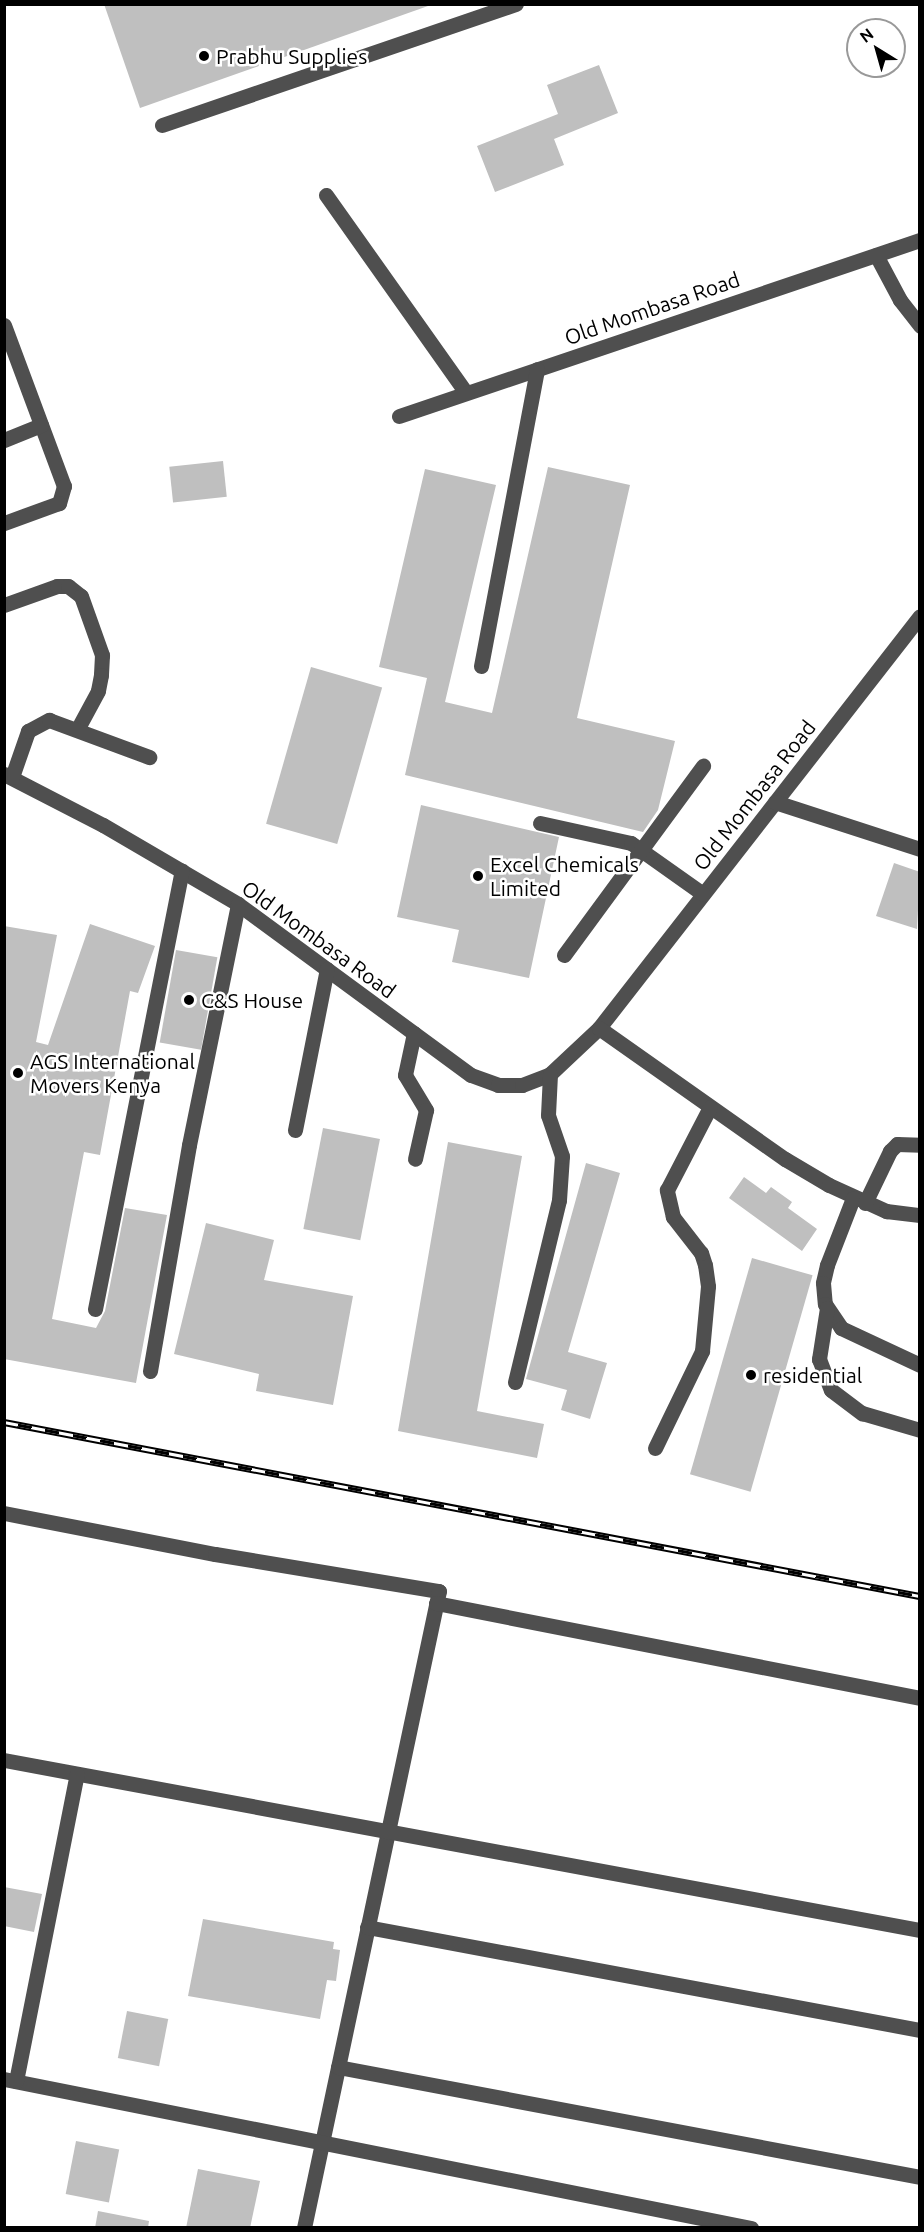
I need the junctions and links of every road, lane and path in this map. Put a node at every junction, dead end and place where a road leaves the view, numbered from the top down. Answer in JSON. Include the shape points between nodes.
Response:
{"nodes":[{"id":1,"x":516,"y":4,"type":"edge"},
{"id":2,"x":162,"y":125,"type":"dead end"},
{"id":3,"x":326,"y":195,"type":"dead end"},
{"id":4,"x":920,"y":240,"type":"edge"},
{"id":5,"x":876,"y":255,"type":"junction"},
{"id":6,"x":4,"y":325,"type":"edge"},
{"id":7,"x":920,"y":326,"type":"edge"},
{"id":8,"x":537,"y":369,"type":"junction"},
{"id":9,"x":465,"y":392,"type":"junction"},
{"id":10,"x":399,"y":416,"type":"dead end"},
{"id":11,"x":41,"y":425,"type":"junction"},
{"id":12,"x":4,"y":440,"type":"edge"},
{"id":13,"x":4,"y":523,"type":"edge"},
{"id":14,"x":4,"y":605,"type":"edge"},
{"id":15,"x":920,"y":616,"type":"edge"},
{"id":16,"x":481,"y":666,"type":"dead end"},
{"id":17,"x":78,"y":728,"type":"junction"},
{"id":18,"x":149,"y":757,"type":"dead end"},
{"id":19,"x":703,"y":766,"type":"dead end"},
{"id":20,"x":8,"y":776,"type":"edge"},
{"id":21,"x":775,"y":802,"type":"junction"},
{"id":22,"x":540,"y":823,"type":"dead end"},
{"id":23,"x":642,"y":848,"type":"junction"},
{"id":24,"x":920,"y":849,"type":"edge"},
{"id":25,"x":182,"y":871,"type":"junction"},
{"id":26,"x":702,"y":894,"type":"junction"},
{"id":27,"x":238,"y":904,"type":"junction"},
{"id":28,"x":564,"y":955,"type":"dead end"},
{"id":29,"x":327,"y":969,"type":"junction"},
{"id":30,"x":599,"y":1028,"type":"junction"},
{"id":31,"x":414,"y":1033,"type":"junction"},
{"id":32,"x":550,"y":1074,"type":"junction"},
{"id":33,"x":710,"y":1107,"type":"junction"},
{"id":34,"x":295,"y":1130,"type":"dead end"},
{"id":35,"x":920,"y":1145,"type":"edge"},
{"id":36,"x":415,"y":1159,"type":"dead end"},
{"id":37,"x":859,"y":1200,"type":"junction"},
{"id":38,"x":920,"y":1215,"type":"edge"},
{"id":39,"x":827,"y":1308,"type":"junction"},
{"id":40,"x":95,"y":1309,"type":"dead end"},
{"id":41,"x":920,"y":1365,"type":"edge"},
{"id":42,"x":150,"y":1371,"type":"dead end"},
{"id":43,"x":515,"y":1382,"type":"dead end"},
{"id":44,"x":920,"y":1430,"type":"edge"},
{"id":45,"x":655,"y":1448,"type":"dead end"},
{"id":46,"x":4,"y":1513,"type":"edge"},
{"id":47,"x":436,"y":1604,"type":"junction"},
{"id":48,"x":920,"y":1698,"type":"edge"},
{"id":49,"x":4,"y":1760,"type":"edge"},
{"id":50,"x":77,"y":1774,"type":"junction"},
{"id":51,"x":387,"y":1832,"type":"junction"},
{"id":52,"x":367,"y":1927,"type":"junction"},
{"id":53,"x":920,"y":1930,"type":"edge"},
{"id":54,"x":920,"y":2030,"type":"edge"},
{"id":55,"x":338,"y":2067,"type":"junction"},
{"id":56,"x":10,"y":2080,"type":"edge"},
{"id":57,"x":321,"y":2142,"type":"junction"},
{"id":58,"x":920,"y":2177,"type":"edge"},
{"id":59,"x":304,"y":2228,"type":"edge"},
{"id":60,"x":751,"y":2228,"type":"edge"}],
"edges":[{"from":1,"to":2,"type":"lane"},
{"from":3,"to":9,"type":"lane"},
{"from":4,"to":5,"type":"lane","name":"Old Mombasa Road"},
{"from":5,"to":7,"type":"lane","via":[[900,300]]},
{"from":5,"to":8,"type":"lane","name":"Old Mombasa Road"},
{"from":6,"to":11,"type":"lane"},
{"from":8,"to":9,"type":"lane","name":"Old Mombasa Road"},
{"from":8,"to":16,"type":"lane"},
{"from":9,"to":10,"type":"lane","name":"Old Mombasa Road"},
{"from":11,"to":12,"type":"lane"},
{"from":11,"to":13,"type":"lane","via":[[63,494],[59,503]]},
{"from":14,"to":17,"type":"lane","via":[[57,586],[68,586],[81,596],[102,655],[98,691]]},
{"from":15,"to":21,"type":"lane","name":"Old Mombasa Road"},
{"from":17,"to":18,"type":"lane"},
{"from":17,"to":20,"type":"lane","via":[[49,720],[33,725]]},
{"from":19,"to":23,"type":"lane"},
{"from":20,"to":25,"type":"lane","name":"Old Mombasa Road"},
{"from":21,"to":24,"type":"lane"},
{"from":21,"to":26,"type":"lane","name":"Old Mombasa Road"},
{"from":22,"to":23,"type":"lane"},
{"from":23,"to":26,"type":"lane"},
{"from":23,"to":28,"type":"lane"},
{"from":25,"to":27,"type":"lane","name":"Old Mombasa Road"},
{"from":25,"to":40,"type":"lane"},
{"from":26,"to":30,"type":"lane","name":"Old Mombasa Road"},
{"from":27,"to":29,"type":"lane","name":"Old Mombasa Road"},
{"from":27,"to":42,"type":"lane","via":[[189,1145]]},
{"from":29,"to":31,"type":"lane","name":"Old Mombasa Road"},
{"from":29,"to":34,"type":"lane"},
{"from":30,"to":32,"type":"lane","name":"Old Mombasa Road"},
{"from":30,"to":33,"type":"lane"},
{"from":31,"to":32,"type":"lane","name":"Old Mombasa Road","via":[[471,1075],[498,1084],[522,1085]]},
{"from":31,"to":36,"type":"lane","via":[[405,1075],[426,1110]]},
{"from":32,"to":43,"type":"lane","via":[[548,1115],[562,1156],[559,1200]]},
{"from":33,"to":37,"type":"lane"},
{"from":33,"to":45,"type":"lane","via":[[667,1190],[673,1217],[701,1253],[705,1265],[708,1286],[702,1351]]},
{"from":35,"to":37,"type":"lane","via":[[897,1144],[890,1150]]},
{"from":37,"to":38,"type":"lane"},
{"from":37,"to":39,"type":"lane","via":[[827,1265],[823,1284]]},
{"from":39,"to":41,"type":"lane","via":[[841,1328]]},
{"from":39,"to":44,"type":"lane","via":[[819,1359],[831,1390],[862,1413]]},
{"from":46,"to":47,"type":"lane","via":[[215,1554],[439,1591]]},
{"from":47,"to":48,"type":"lane"},
{"from":47,"to":51,"type":"lane"},
{"from":49,"to":50,"type":"lane"},
{"from":50,"to":51,"type":"lane"},
{"from":50,"to":56,"type":"lane"},
{"from":51,"to":52,"type":"lane"},
{"from":51,"to":53,"type":"lane"},
{"from":52,"to":54,"type":"lane"},
{"from":52,"to":55,"type":"lane"},
{"from":55,"to":57,"type":"lane"},
{"from":55,"to":58,"type":"lane"},
{"from":56,"to":57,"type":"lane"},
{"from":57,"to":59,"type":"lane"},
{"from":57,"to":60,"type":"lane"}]}
